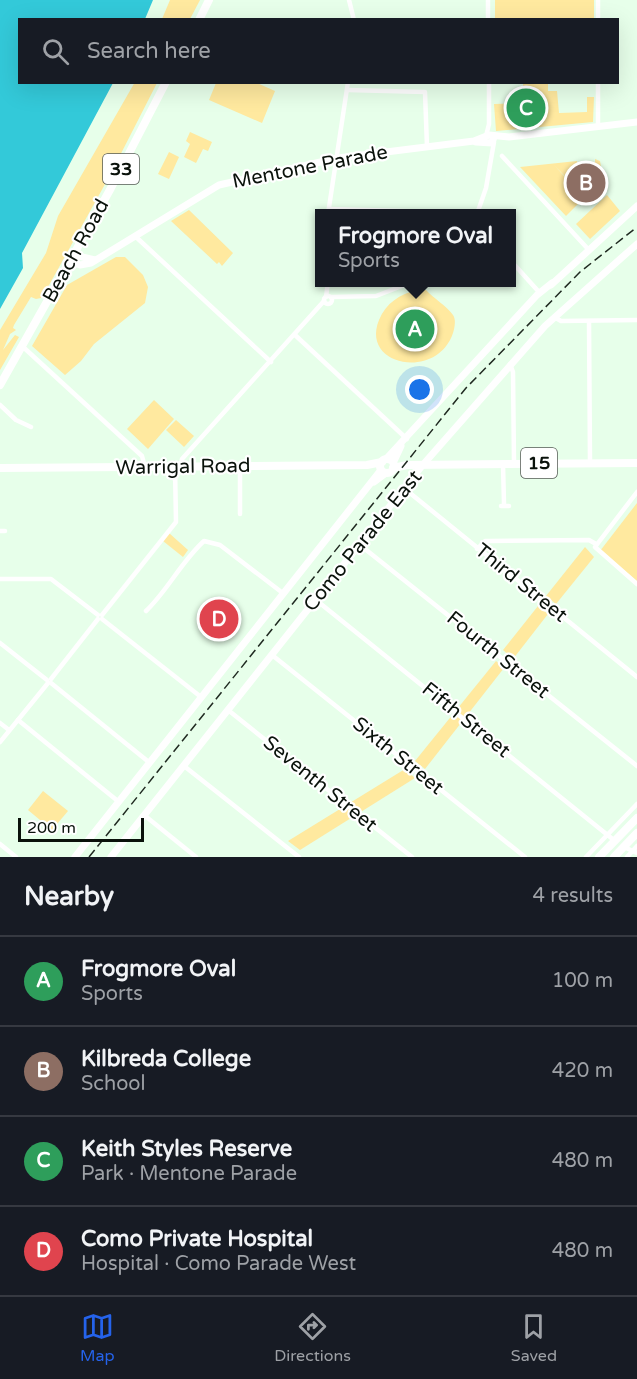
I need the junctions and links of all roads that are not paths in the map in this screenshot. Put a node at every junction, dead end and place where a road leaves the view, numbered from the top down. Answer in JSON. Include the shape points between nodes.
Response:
{"nodes":[{"id":1,"x":209,"y":0,"type":"edge"},
{"id":2,"x":349,"y":0,"type":"edge"},
{"id":3,"x":488,"y":0,"type":"edge"},
{"id":4,"x":598,"y":0,"type":"edge"},
{"id":5,"x":200,"y":18,"type":"edge"},
{"id":6,"x":354,"y":18,"type":"edge"},
{"id":7,"x":488,"y":18,"type":"edge"},
{"id":8,"x":598,"y":18,"type":"edge"},
{"id":9,"x":165,"y":84,"type":"edge"},
{"id":10,"x":348,"y":84,"type":"edge"},
{"id":11,"x":489,"y":84,"type":"edge"},
{"id":12,"x":598,"y":84,"type":"edge"},
{"id":13,"x":347,"y":90,"type":"junction"},
{"id":14,"x":637,"y":122,"type":"edge"},
{"id":15,"x":598,"y":127,"type":"junction"},
{"id":16,"x":490,"y":140,"type":"junction"},
{"id":17,"x":427,"y":147,"type":"junction"},
{"id":18,"x":502,"y":156,"type":"dead end"},
{"id":19,"x":338,"y":158,"type":"junction"},
{"id":20,"x":637,"y":206,"type":"edge"},
{"id":21,"x":329,"y":209,"type":"edge"},
{"id":22,"x":478,"y":209,"type":"edge"},
{"id":23,"x":135,"y":237,"type":"junction"},
{"id":24,"x":637,"y":244,"type":"edge"},
{"id":25,"x":79,"y":246,"type":"junction"},
{"id":26,"x":588,"y":249,"type":"junction"},
{"id":27,"x":72,"y":258,"type":"junction"},
{"id":28,"x":92,"y":260,"type":"junction"},
{"id":29,"x":516,"y":267,"type":"edge"},
{"id":30,"x":552,"y":283,"type":"junction"},
{"id":31,"x":328,"y":287,"type":"edge"},
{"id":32,"x":399,"y":287,"type":"edge"},
{"id":33,"x":539,"y":292,"type":"junction"},
{"id":34,"x":328,"y":299,"type":"junction"},
{"id":35,"x":532,"y":303,"type":"junction"},
{"id":36,"x":554,"y":317,"type":"junction"},
{"id":37,"x":637,"y":320,"type":"edge"},
{"id":38,"x":589,"y":321,"type":"junction"},
{"id":39,"x":295,"y":335,"type":"junction"},
{"id":40,"x":22,"y":346,"type":"junction"},
{"id":41,"x":271,"y":362,"type":"junction"},
{"id":42,"x":510,"y":364,"type":"junction"},
{"id":43,"x":0,"y":385,"type":"edge"},
{"id":44,"x":0,"y":405,"type":"edge"},
{"id":45,"x":31,"y":427,"type":"dead end"},
{"id":46,"x":407,"y":439,"type":"junction"},
{"id":47,"x":590,"y":463,"type":"junction"},
{"id":48,"x":637,"y":463,"type":"edge"},
{"id":49,"x":424,"y":464,"type":"junction"},
{"id":50,"x":503,"y":464,"type":"junction"},
{"id":51,"x":514,"y":464,"type":"junction"},
{"id":52,"x":387,"y":465,"type":"junction"},
{"id":53,"x":240,"y":466,"type":"junction"},
{"id":54,"x":145,"y":467,"type":"junction"},
{"id":55,"x":178,"y":467,"type":"junction"},
{"id":56,"x":0,"y":468,"type":"edge"},
{"id":57,"x":405,"y":489,"type":"junction"},
{"id":58,"x":637,"y":493,"type":"edge"},
{"id":59,"x":505,"y":505,"type":"dead end"},
{"id":60,"x":240,"y":514,"type":"dead end"},
{"id":61,"x":360,"y":545,"type":"junction"},
{"id":62,"x":596,"y":546,"type":"junction"},
{"id":63,"x":477,"y":549,"type":"junction"},
{"id":64,"x":0,"y":579,"type":"edge"},
{"id":65,"x":637,"y":584,"type":"edge"},
{"id":66,"x":284,"y":594,"type":"junction"},
{"id":67,"x":316,"y":600,"type":"junction"},
{"id":68,"x":146,"y":611,"type":"dead end"},
{"id":69,"x":100,"y":617,"type":"junction"},
{"id":70,"x":0,"y":643,"type":"edge"},
{"id":71,"x":272,"y":655,"type":"junction"},
{"id":72,"x":637,"y":677,"type":"edge"},
{"id":73,"x":49,"y":681,"type":"junction"},
{"id":74,"x":201,"y":697,"type":"junction"},
{"id":75,"x":228,"y":710,"type":"junction"},
{"id":76,"x":18,"y":720,"type":"junction"},
{"id":77,"x":0,"y":723,"type":"edge"},
{"id":78,"x":9,"y":730,"type":"junction"},
{"id":79,"x":0,"y":742,"type":"edge"},
{"id":80,"x":150,"y":763,"type":"junction"},
{"id":81,"x":184,"y":766,"type":"junction"},
{"id":82,"x":637,"y":766,"type":"edge"},
{"id":83,"x":119,"y":802,"type":"junction"},
{"id":84,"x":637,"y":804,"type":"edge"},
{"id":85,"x":144,"y":815,"type":"junction"},
{"id":86,"x":637,"y":818,"type":"edge"},
{"id":87,"x":609,"y":833,"type":"junction"},
{"id":88,"x":635,"y":840,"type":"edge"},
{"id":89,"x":615,"y":841,"type":"junction"},
{"id":90,"x":0,"y":844,"type":"edge"},
{"id":91,"x":631,"y":850,"type":"edge"},
{"id":92,"x":16,"y":857,"type":"edge"},
{"id":93,"x":75,"y":857,"type":"edge"},
{"id":94,"x":111,"y":857,"type":"edge"},
{"id":95,"x":196,"y":857,"type":"edge"},
{"id":96,"x":299,"y":857,"type":"edge"},
{"id":97,"x":412,"y":857,"type":"edge"},
{"id":98,"x":525,"y":857,"type":"edge"},
{"id":99,"x":586,"y":857,"type":"edge"},
{"id":100,"x":599,"y":857,"type":"edge"},
{"id":101,"x":614,"y":857,"type":"edge"},
{"id":102,"x":627,"y":857,"type":"edge"}],
"edges":[{"from":1,"to":5,"type":"main road"},
{"from":2,"to":6,"type":"street"},
{"from":3,"to":7,"type":"street"},
{"from":4,"to":8,"type":"street"},
{"from":9,"to":25,"type":"main road","name":"Beach Road","number":"33"},
{"from":10,"to":13,"type":"street"},
{"from":11,"to":16,"type":"street"},
{"from":12,"to":15,"type":"street"},
{"from":13,"to":17,"type":"street","via":[[425,92]]},
{"from":13,"to":19,"type":"street"},
{"from":14,"to":15,"type":"street","name":"Mentone Parade"},
{"from":15,"to":16,"type":"street","name":"Mentone Parade"},
{"from":16,"to":17,"type":"street","name":"Mentone Parade"},
{"from":16,"to":22,"type":"street","via":[[486,188]]},
{"from":17,"to":19,"type":"street","name":"Mentone Parade"},
{"from":18,"to":26,"type":"street"},
{"from":19,"to":21,"type":"street"},
{"from":19,"to":23,"type":"street","name":"Mentone Parade","via":[[219,184]]},
{"from":20,"to":26,"type":"street"},
{"from":23,"to":28,"type":"street","name":"Mentone Parade"},
{"from":23,"to":41,"type":"street"},
{"from":24,"to":36,"type":"street","name":"Como Parade East"},
{"from":25,"to":27,"type":"main road","name":"Beach Road","number":"33"},
{"from":25,"to":28,"type":"street"},
{"from":26,"to":30,"type":"street"},
{"from":27,"to":28,"type":"street","name":"Mentone Parade","via":[[85,264]]},
{"from":27,"to":40,"type":"main road","name":"Beach Road","number":"33"},
{"from":29,"to":33,"type":"street"},
{"from":30,"to":33,"type":"street"},
{"from":30,"to":35,"type":"street"},
{"from":31,"to":34,"type":"street"},
{"from":32,"to":34,"type":"street","via":[[376,296]]},
{"from":33,"to":35,"type":"street"},
{"from":34,"to":39,"type":"street"},
{"from":35,"to":46,"type":"street"},
{"from":36,"to":38,"type":"street","via":[[560,321]]},
{"from":36,"to":42,"type":"street","name":"Como Parade East"},
{"from":37,"to":38,"type":"street"},
{"from":38,"to":47,"type":"street"},
{"from":39,"to":41,"type":"street"},
{"from":39,"to":46,"type":"street"},
{"from":40,"to":43,"type":"main road","name":"Beach Road","number":"33"},
{"from":40,"to":54,"type":"street","via":[[142,456]]},
{"from":41,"to":55,"type":"street"},
{"from":42,"to":49,"type":"street","name":"Como Parade East"},
{"from":42,"to":51,"type":"street"},
{"from":44,"to":45,"type":"street"},
{"from":46,"to":52,"type":"street"},
{"from":47,"to":48,"type":"main road","name":"Warrigal Road","number":"15"},
{"from":47,"to":51,"type":"main road","name":"Warrigal Road","number":"15"},
{"from":49,"to":50,"type":"main road","name":"Warrigal Road","number":"15"},
{"from":49,"to":52,"type":"main road","name":"Warrigal Road","number":"15"},
{"from":49,"to":57,"type":"street","name":"Como Parade East"},
{"from":50,"to":51,"type":"main road","name":"Warrigal Road","number":"15"},
{"from":50,"to":59,"type":"street"},
{"from":52,"to":53,"type":"main road","name":"Warrigal Road","number":"15"},
{"from":52,"to":66,"type":"street"},
{"from":53,"to":55,"type":"main road","name":"Warrigal Road","number":"15"},
{"from":53,"to":60,"type":"street"},
{"from":54,"to":55,"type":"main road","name":"Warrigal Road","number":"15"},
{"from":54,"to":56,"type":"main road","name":"Warrigal Road","number":"15"},
{"from":55,"to":69,"type":"street","via":[[176,522]]},
{"from":57,"to":61,"type":"street","name":"Como Parade East"},
{"from":57,"to":63,"type":"street","name":"Third Street"},
{"from":58,"to":62,"type":"street"},
{"from":61,"to":67,"type":"street","name":"Como Parade East"},
{"from":61,"to":82,"type":"street","name":"Fourth Street"},
{"from":62,"to":63,"type":"street","via":[[589,540],[490,541]]},
{"from":62,"to":65,"type":"street"},
{"from":63,"to":72,"type":"street","name":"Third Street"},
{"from":64,"to":69,"type":"street","via":[[51,579]]},
{"from":66,"to":68,"type":"street","via":[[220,545],[204,541]]},
{"from":66,"to":74,"type":"street"},
{"from":67,"to":71,"type":"street","name":"Como Parade East"},
{"from":67,"to":87,"type":"street","name":"Fifth Street"},
{"from":69,"to":73,"type":"street"},
{"from":69,"to":74,"type":"street"},
{"from":70,"to":73,"type":"street"},
{"from":71,"to":75,"type":"street","name":"Como Parade East"},
{"from":71,"to":98,"type":"street","name":"Sixth Street"},
{"from":73,"to":76,"type":"street"},
{"from":73,"to":80,"type":"street"},
{"from":74,"to":80,"type":"street"},
{"from":75,"to":81,"type":"street","name":"Como Parade East"},
{"from":75,"to":97,"type":"street","name":"Seventh Street"},
{"from":76,"to":78,"type":"street"},
{"from":76,"to":83,"type":"street"},
{"from":77,"to":78,"type":"street"},
{"from":78,"to":79,"type":"street"},
{"from":80,"to":83,"type":"street"},
{"from":81,"to":85,"type":"street","name":"Como Parade East"},
{"from":81,"to":96,"type":"street"},
{"from":83,"to":93,"type":"street"},
{"from":84,"to":87,"type":"street"},
{"from":85,"to":94,"type":"street","name":"Como Parade East"},
{"from":85,"to":95,"type":"street"},
{"from":86,"to":89,"type":"highway"},
{"from":87,"to":89,"type":"street","name":"Fifth Street"},
{"from":87,"to":99,"type":"street"},
{"from":88,"to":89,"type":"highway","via":[[619,844]]},
{"from":88,"to":91,"type":"highway"},
{"from":89,"to":100,"type":"highway"},
{"from":90,"to":92,"type":"street"},
{"from":91,"to":101,"type":"highway"},
{"from":91,"to":102,"type":"street"}]}
